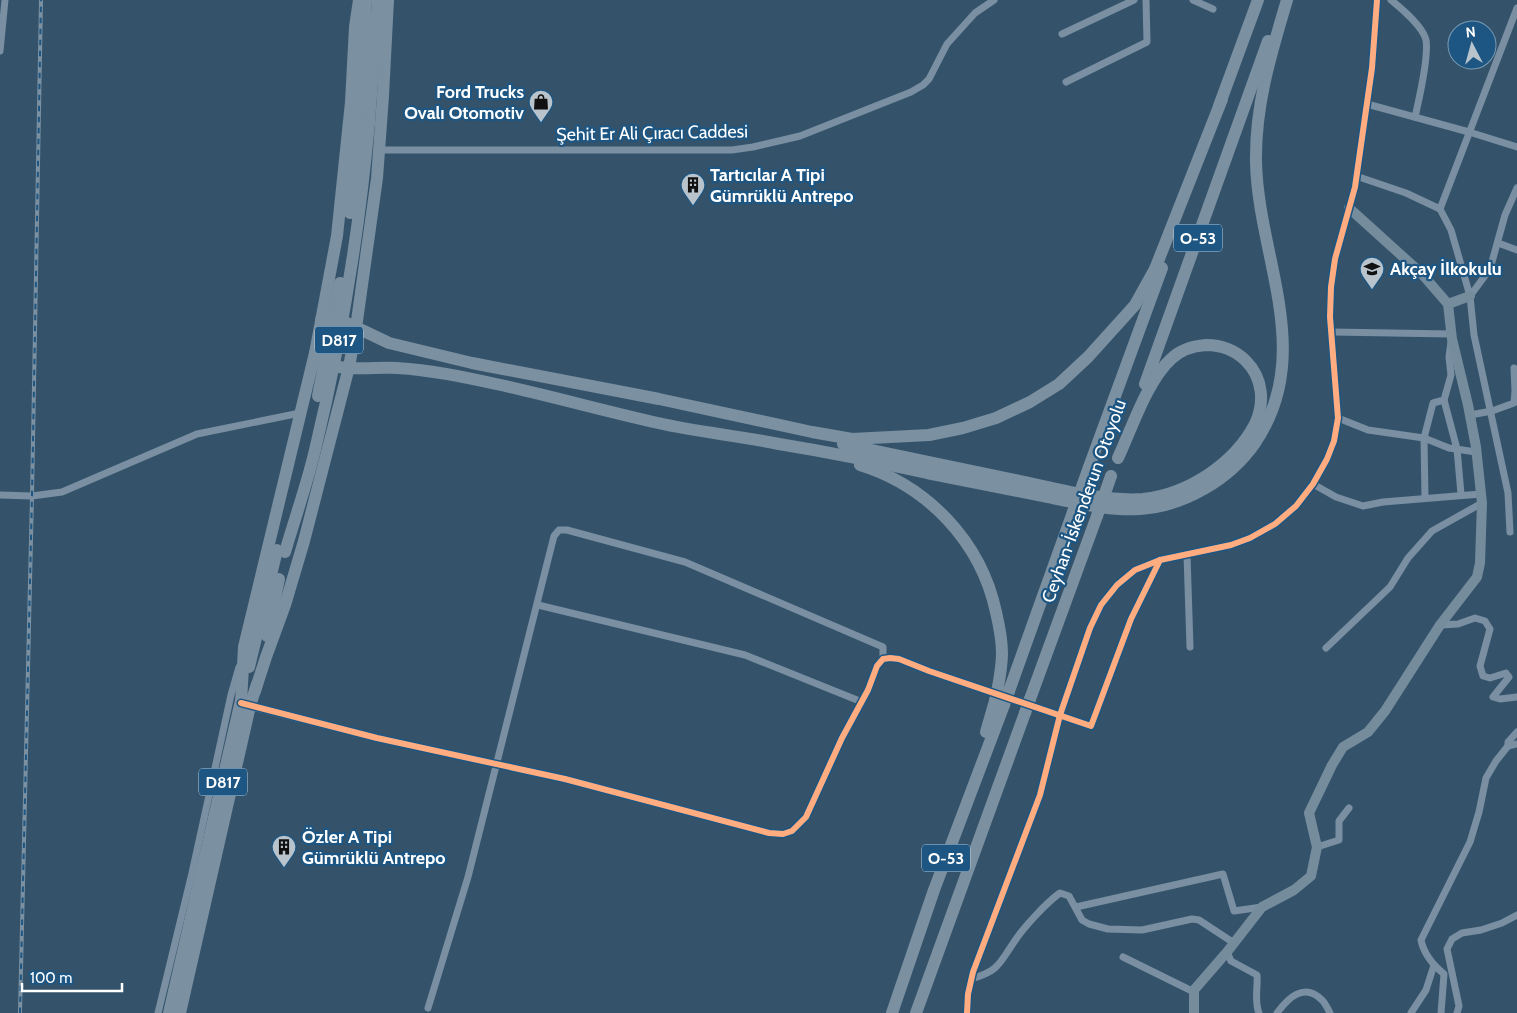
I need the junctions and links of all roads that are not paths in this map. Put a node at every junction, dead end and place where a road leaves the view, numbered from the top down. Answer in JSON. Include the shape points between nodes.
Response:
{"nodes":[{"id":1,"x":5,"y":0,"type":"edge"},
{"id":2,"x":359,"y":0,"type":"edge"},
{"id":3,"x":366,"y":0,"type":"edge"},
{"id":4,"x":378,"y":0,"type":"edge"},
{"id":5,"x":388,"y":0,"type":"edge"},
{"id":6,"x":1134,"y":0,"type":"edge"},
{"id":7,"x":1146,"y":0,"type":"edge"},
{"id":8,"x":1193,"y":0,"type":"edge"},
{"id":9,"x":1258,"y":0,"type":"edge"},
{"id":10,"x":1283,"y":0,"type":"edge"},
{"id":11,"x":1287,"y":0,"type":"edge"},
{"id":12,"x":1377,"y":0,"type":"edge"},
{"id":13,"x":1391,"y":0,"type":"edge"},
{"id":14,"x":991,"y":1,"type":"edge"},
{"id":15,"x":1517,"y":8,"type":"edge"},
{"id":16,"x":1213,"y":10,"type":"dead end"},
{"id":17,"x":1062,"y":34,"type":"dead end"},
{"id":18,"x":0,"y":52,"type":"edge"},
{"id":19,"x":1066,"y":82,"type":"dead end"},
{"id":20,"x":1222,"y":100,"type":"junction"},
{"id":21,"x":1367,"y":104,"type":"junction"},
{"id":22,"x":1415,"y":117,"type":"junction"},
{"id":23,"x":365,"y":122,"type":"junction"},
{"id":24,"x":1469,"y":132,"type":"junction"},
{"id":25,"x":1517,"y":147,"type":"edge"},
{"id":26,"x":378,"y":150,"type":"junction"},
{"id":27,"x":1356,"y":176,"type":"junction"},
{"id":28,"x":1517,"y":188,"type":"edge"},
{"id":29,"x":1348,"y":208,"type":"junction"},
{"id":30,"x":1440,"y":209,"type":"junction"},
{"id":31,"x":1498,"y":243,"type":"junction"},
{"id":32,"x":1517,"y":250,"type":"edge"},
{"id":33,"x":1470,"y":296,"type":"junction"},
{"id":34,"x":1448,"y":304,"type":"junction"},
{"id":35,"x":321,"y":320,"type":"junction"},
{"id":36,"x":356,"y":328,"type":"junction"},
{"id":37,"x":1332,"y":332,"type":"junction"},
{"id":38,"x":1452,"y":337,"type":"junction"},
{"id":39,"x":315,"y":353,"type":"junction"},
{"id":40,"x":348,"y":368,"type":"junction"},
{"id":41,"x":1514,"y":368,"type":"dead end"},
{"id":42,"x":1444,"y":400,"type":"junction"},
{"id":43,"x":673,"y":402,"type":"junction"},
{"id":44,"x":1515,"y":404,"type":"edge"},
{"id":45,"x":1490,"y":411,"type":"junction"},
{"id":46,"x":300,"y":413,"type":"junction"},
{"id":47,"x":1474,"y":414,"type":"junction"},
{"id":48,"x":1338,"y":418,"type":"junction"},
{"id":49,"x":1424,"y":438,"type":"junction"},
{"id":50,"x":778,"y":443,"type":"junction"},
{"id":51,"x":1457,"y":449,"type":"junction"},
{"id":52,"x":1476,"y":452,"type":"junction"},
{"id":53,"x":1118,"y":458,"type":"junction"},
{"id":54,"x":1313,"y":484,"type":"junction"},
{"id":55,"x":1461,"y":494,"type":"junction"},
{"id":56,"x":0,"y":495,"type":"edge"},
{"id":57,"x":1425,"y":498,"type":"junction"},
{"id":58,"x":1481,"y":498,"type":"junction"},
{"id":59,"x":1510,"y":532,"type":"dead end"},
{"id":60,"x":281,"y":551,"type":"junction"},
{"id":61,"x":1187,"y":555,"type":"junction"},
{"id":62,"x":1160,"y":560,"type":"junction"},
{"id":63,"x":538,"y":605,"type":"junction"},
{"id":64,"x":1440,"y":625,"type":"junction"},
{"id":65,"x":244,"y":647,"type":"junction"},
{"id":66,"x":1190,"y":647,"type":"dead end"},
{"id":67,"x":1326,"y":648,"type":"dead end"},
{"id":68,"x":883,"y":659,"type":"junction"},
{"id":69,"x":1004,"y":689,"type":"junction"},
{"id":70,"x":255,"y":691,"type":"junction"},
{"id":71,"x":1517,"y":697,"type":"edge"},
{"id":72,"x":862,"y":702,"type":"junction"},
{"id":73,"x":245,"y":705,"type":"junction"},
{"id":74,"x":1060,"y":716,"type":"junction"},
{"id":75,"x":1517,"y":732,"type":"edge"},
{"id":76,"x":1517,"y":744,"type":"edge"},
{"id":77,"x":1508,"y":746,"type":"junction"},
{"id":78,"x":495,"y":764,"type":"junction"},
{"id":79,"x":1349,"y":808,"type":"dead end"},
{"id":80,"x":1317,"y":847,"type":"junction"},
{"id":81,"x":1076,"y":907,"type":"junction"},
{"id":82,"x":1262,"y":907,"type":"junction"},
{"id":83,"x":1517,"y":915,"type":"edge"},
{"id":84,"x":1234,"y":943,"type":"junction"},
{"id":85,"x":1227,"y":952,"type":"junction"},
{"id":86,"x":1123,"y":957,"type":"dead end"},
{"id":87,"x":1434,"y":966,"type":"junction"},
{"id":88,"x":971,"y":980,"type":"junction"},
{"id":89,"x":1194,"y":992,"type":"junction"},
{"id":90,"x":428,"y":1008,"type":"dead end"},
{"id":91,"x":158,"y":1013,"type":"edge"},
{"id":92,"x":169,"y":1013,"type":"edge"},
{"id":93,"x":180,"y":1013,"type":"edge"},
{"id":94,"x":892,"y":1013,"type":"edge"},
{"id":95,"x":916,"y":1013,"type":"edge"},
{"id":96,"x":967,"y":1013,"type":"edge"},
{"id":97,"x":1194,"y":1013,"type":"edge"},
{"id":98,"x":1259,"y":1013,"type":"edge"},
{"id":99,"x":1277,"y":1013,"type":"edge"},
{"id":100,"x":1330,"y":1013,"type":"edge"},
{"id":101,"x":1411,"y":1013,"type":"edge"},
{"id":102,"x":1441,"y":1013,"type":"edge"},
{"id":103,"x":1457,"y":1013,"type":"edge"}],
"edges":[{"from":1,"to":18,"type":"street"},
{"from":2,"to":35,"type":"highway","via":[[354,28],[344,178]]},
{"from":3,"to":23,"type":"highway","number":"D817"},
{"from":4,"to":23,"type":"highway","number":"D817"},
{"from":5,"to":26,"type":"highway"},
{"from":6,"to":17,"type":"street"},
{"from":7,"to":19,"type":"street","via":[[1147,42]]},
{"from":8,"to":16,"type":"street"},
{"from":9,"to":20,"type":"highway","name":"Ceyhan-İskenderun Otoyolu","number":"O-53"},
{"from":10,"to":53,"type":"highway","name":"Ceyhan-İskenderun Otoyolu","number":"O-53"},
{"from":11,"to":50,"type":"highway","via":[[1260,97],[1256,138],[1260,200],[1280,309],[1283,368],[1269,420],[1238,463],[1195,494],[1169,504],[1121,510]]},
{"from":12,"to":21,"type":"street"},
{"from":13,"to":22,"type":"street","via":[[1408,13],[1426,39]]},
{"from":14,"to":26,"type":"street","name":"Şehit Er Ali Çıracı Caddesi","via":[[975,13],[947,44],[923,85],[800,136],[715,150]]},
{"from":15,"to":24,"type":"street"},
{"from":20,"to":43,"type":"highway","via":[[1155,269],[1135,305],[1059,384],[1030,402],[996,418],[938,434],[852,439]]},
{"from":20,"to":69,"type":"highway","name":"Ceyhan-İskenderun Otoyolu","number":"O-53","bridge":true,"via":[[1073,512]]},
{"from":21,"to":22,"type":"street"},
{"from":21,"to":27,"type":"street"},
{"from":22,"to":24,"type":"street"},
{"from":23,"to":60,"type":"highway","number":"D817","bridge":true,"via":[[329,346]]},
{"from":24,"to":25,"type":"street"},
{"from":24,"to":30,"type":"street"},
{"from":26,"to":36,"type":"highway"},
{"from":27,"to":29,"type":"street"},
{"from":27,"to":30,"type":"street"},
{"from":28,"to":31,"type":"street","via":[[1505,215]]},
{"from":29,"to":34,"type":"street","via":[[1422,274]]},
{"from":29,"to":37,"type":"street","via":[[1331,287]]},
{"from":30,"to":33,"type":"street","via":[[1451,230]]},
{"from":31,"to":32,"type":"street"},
{"from":31,"to":33,"type":"street","via":[[1490,269]]},
{"from":33,"to":34,"type":"street"},
{"from":33,"to":45,"type":"street","via":[[1474,335]]},
{"from":34,"to":38,"type":"street"},
{"from":35,"to":36,"type":"highway","via":[[347,323]]},
{"from":35,"to":39,"type":"highway"},
{"from":36,"to":40,"type":"highway"},
{"from":36,"to":43,"type":"highway","via":[[389,343],[472,363]]},
{"from":37,"to":38,"type":"street"},
{"from":37,"to":48,"type":"street"},
{"from":38,"to":42,"type":"street","via":[[1451,375]]},
{"from":38,"to":47,"type":"street"},
{"from":39,"to":40,"type":"highway","via":[[323,361]]},
{"from":39,"to":46,"type":"highway"},
{"from":40,"to":50,"type":"highway","via":[[421,369],[660,423]]},
{"from":40,"to":70,"type":"highway","via":[[285,605]]},
{"from":41,"to":44,"type":"street"},
{"from":42,"to":49,"type":"street","via":[[1433,403]]},
{"from":42,"to":51,"type":"street"},
{"from":43,"to":53,"type":"highway","via":[[736,422],[1123,500],[1166,494],[1191,485],[1232,455],[1255,424],[1260,410],[1262,398],[1255,373],[1238,353],[1213,345],[1185,350],[1172,358],[1159,372]]},
{"from":44,"to":45,"type":"street"},
{"from":45,"to":47,"type":"street"},
{"from":45,"to":59,"type":"street","via":[[1508,493]]},
{"from":46,"to":56,"type":"street","via":[[197,434],[62,492],[32,496]]},
{"from":46,"to":65,"type":"highway"},
{"from":47,"to":52,"type":"street"},
{"from":48,"to":49,"type":"street","via":[[1368,430]]},
{"from":48,"to":54,"type":"street","via":[[1327,460]]},
{"from":49,"to":51,"type":"street"},
{"from":49,"to":57,"type":"street"},
{"from":50,"to":69,"type":"highway","via":[[840,459],[889,477],[931,504],[948,521],[976,557],[993,600],[1000,628]]},
{"from":51,"to":52,"type":"street"},
{"from":51,"to":55,"type":"street"},
{"from":52,"to":58,"type":"street"},
{"from":53,"to":95,"type":"highway","name":"Ceyhan-İskenderun Otoyolu","number":"O-53","bridge":true},
{"from":54,"to":57,"type":"street","via":[[1336,497],[1363,506]]},
{"from":54,"to":61,"type":"street","via":[[1296,506],[1275,524],[1231,545]]},
{"from":55,"to":57,"type":"street"},
{"from":55,"to":58,"type":"street"},
{"from":58,"to":64,"type":"street","via":[[1477,577]]},
{"from":58,"to":67,"type":"street","via":[[1432,531],[1408,558],[1390,587]]},
{"from":60,"to":70,"type":"highway","number":"D817"},
{"from":60,"to":73,"type":"highway","number":"D817"},
{"from":61,"to":62,"type":"street"},
{"from":61,"to":66,"type":"street"},
{"from":62,"to":74,"type":"street","via":[[1135,570],[1101,605]]},
{"from":62,"to":74,"type":"street","via":[[1131,619],[1091,726]]},
{"from":63,"to":68,"type":"street","via":[[554,536],[559,530],[567,530],[685,562],[884,647]]},
{"from":63,"to":72,"type":"street","via":[[746,655]]},
{"from":63,"to":78,"type":"street"},
{"from":64,"to":71,"type":"street","via":[[1458,624],[1475,618],[1485,621],[1490,629],[1480,666],[1483,676],[1490,678],[1506,674],[1509,677],[1494,697]]},
{"from":64,"to":80,"type":"street","via":[[1385,711],[1368,732],[1343,747],[1332,765],[1309,813]]},
{"from":65,"to":73,"type":"highway"},
{"from":65,"to":91,"type":"street"},
{"from":68,"to":72,"type":"street"},
{"from":68,"to":74,"type":"street","via":[[900,658]]},
{"from":69,"to":94,"type":"highway","name":"Ceyhan-İskenderun Otoyolu","number":"O-53","bridge":true},
{"from":70,"to":73,"type":"highway","number":"D817"},
{"from":72,"to":78,"type":"street","via":[[806,817],[792,832],[783,834]]},
{"from":73,"to":78,"type":"street"},
{"from":73,"to":92,"type":"highway","number":"D817"},
{"from":73,"to":93,"type":"highway","number":"D817"},
{"from":74,"to":88,"type":"street","via":[[1040,795]]},
{"from":75,"to":77,"type":"street"},
{"from":76,"to":77,"type":"street"},
{"from":77,"to":87,"type":"street","via":[[1486,778],[1470,842],[1420,940],[1422,950]]},
{"from":78,"to":90,"type":"street","via":[[468,878]]},
{"from":79,"to":80,"type":"street","via":[[1339,821],[1339,840]]},
{"from":80,"to":82,"type":"street","via":[[1311,876],[1294,890]]},
{"from":81,"to":82,"type":"street","via":[[1223,874],[1234,911]]},
{"from":81,"to":84,"type":"street","via":[[1082,920],[1108,929],[1142,930],[1199,920]]},
{"from":81,"to":88,"type":"street","via":[[1070,896],[1060,894],[1052,899],[1014,940],[1001,963],[988,974]]},
{"from":82,"to":84,"type":"street"},
{"from":83,"to":103,"type":"street","via":[[1452,939],[1447,949],[1459,1006]]},
{"from":84,"to":85,"type":"street"},
{"from":85,"to":89,"type":"street"},
{"from":85,"to":98,"type":"street","via":[[1231,960],[1257,975],[1256,1005]]},
{"from":86,"to":89,"type":"street"},
{"from":87,"to":101,"type":"street","via":[[1426,990]]},
{"from":87,"to":102,"type":"street","via":[[1444,974]]},
{"from":88,"to":96,"type":"street"},
{"from":89,"to":97,"type":"street"},
{"from":99,"to":100,"type":"street","via":[[1287,999],[1298,993],[1310,992],[1322,1000]]}]}
